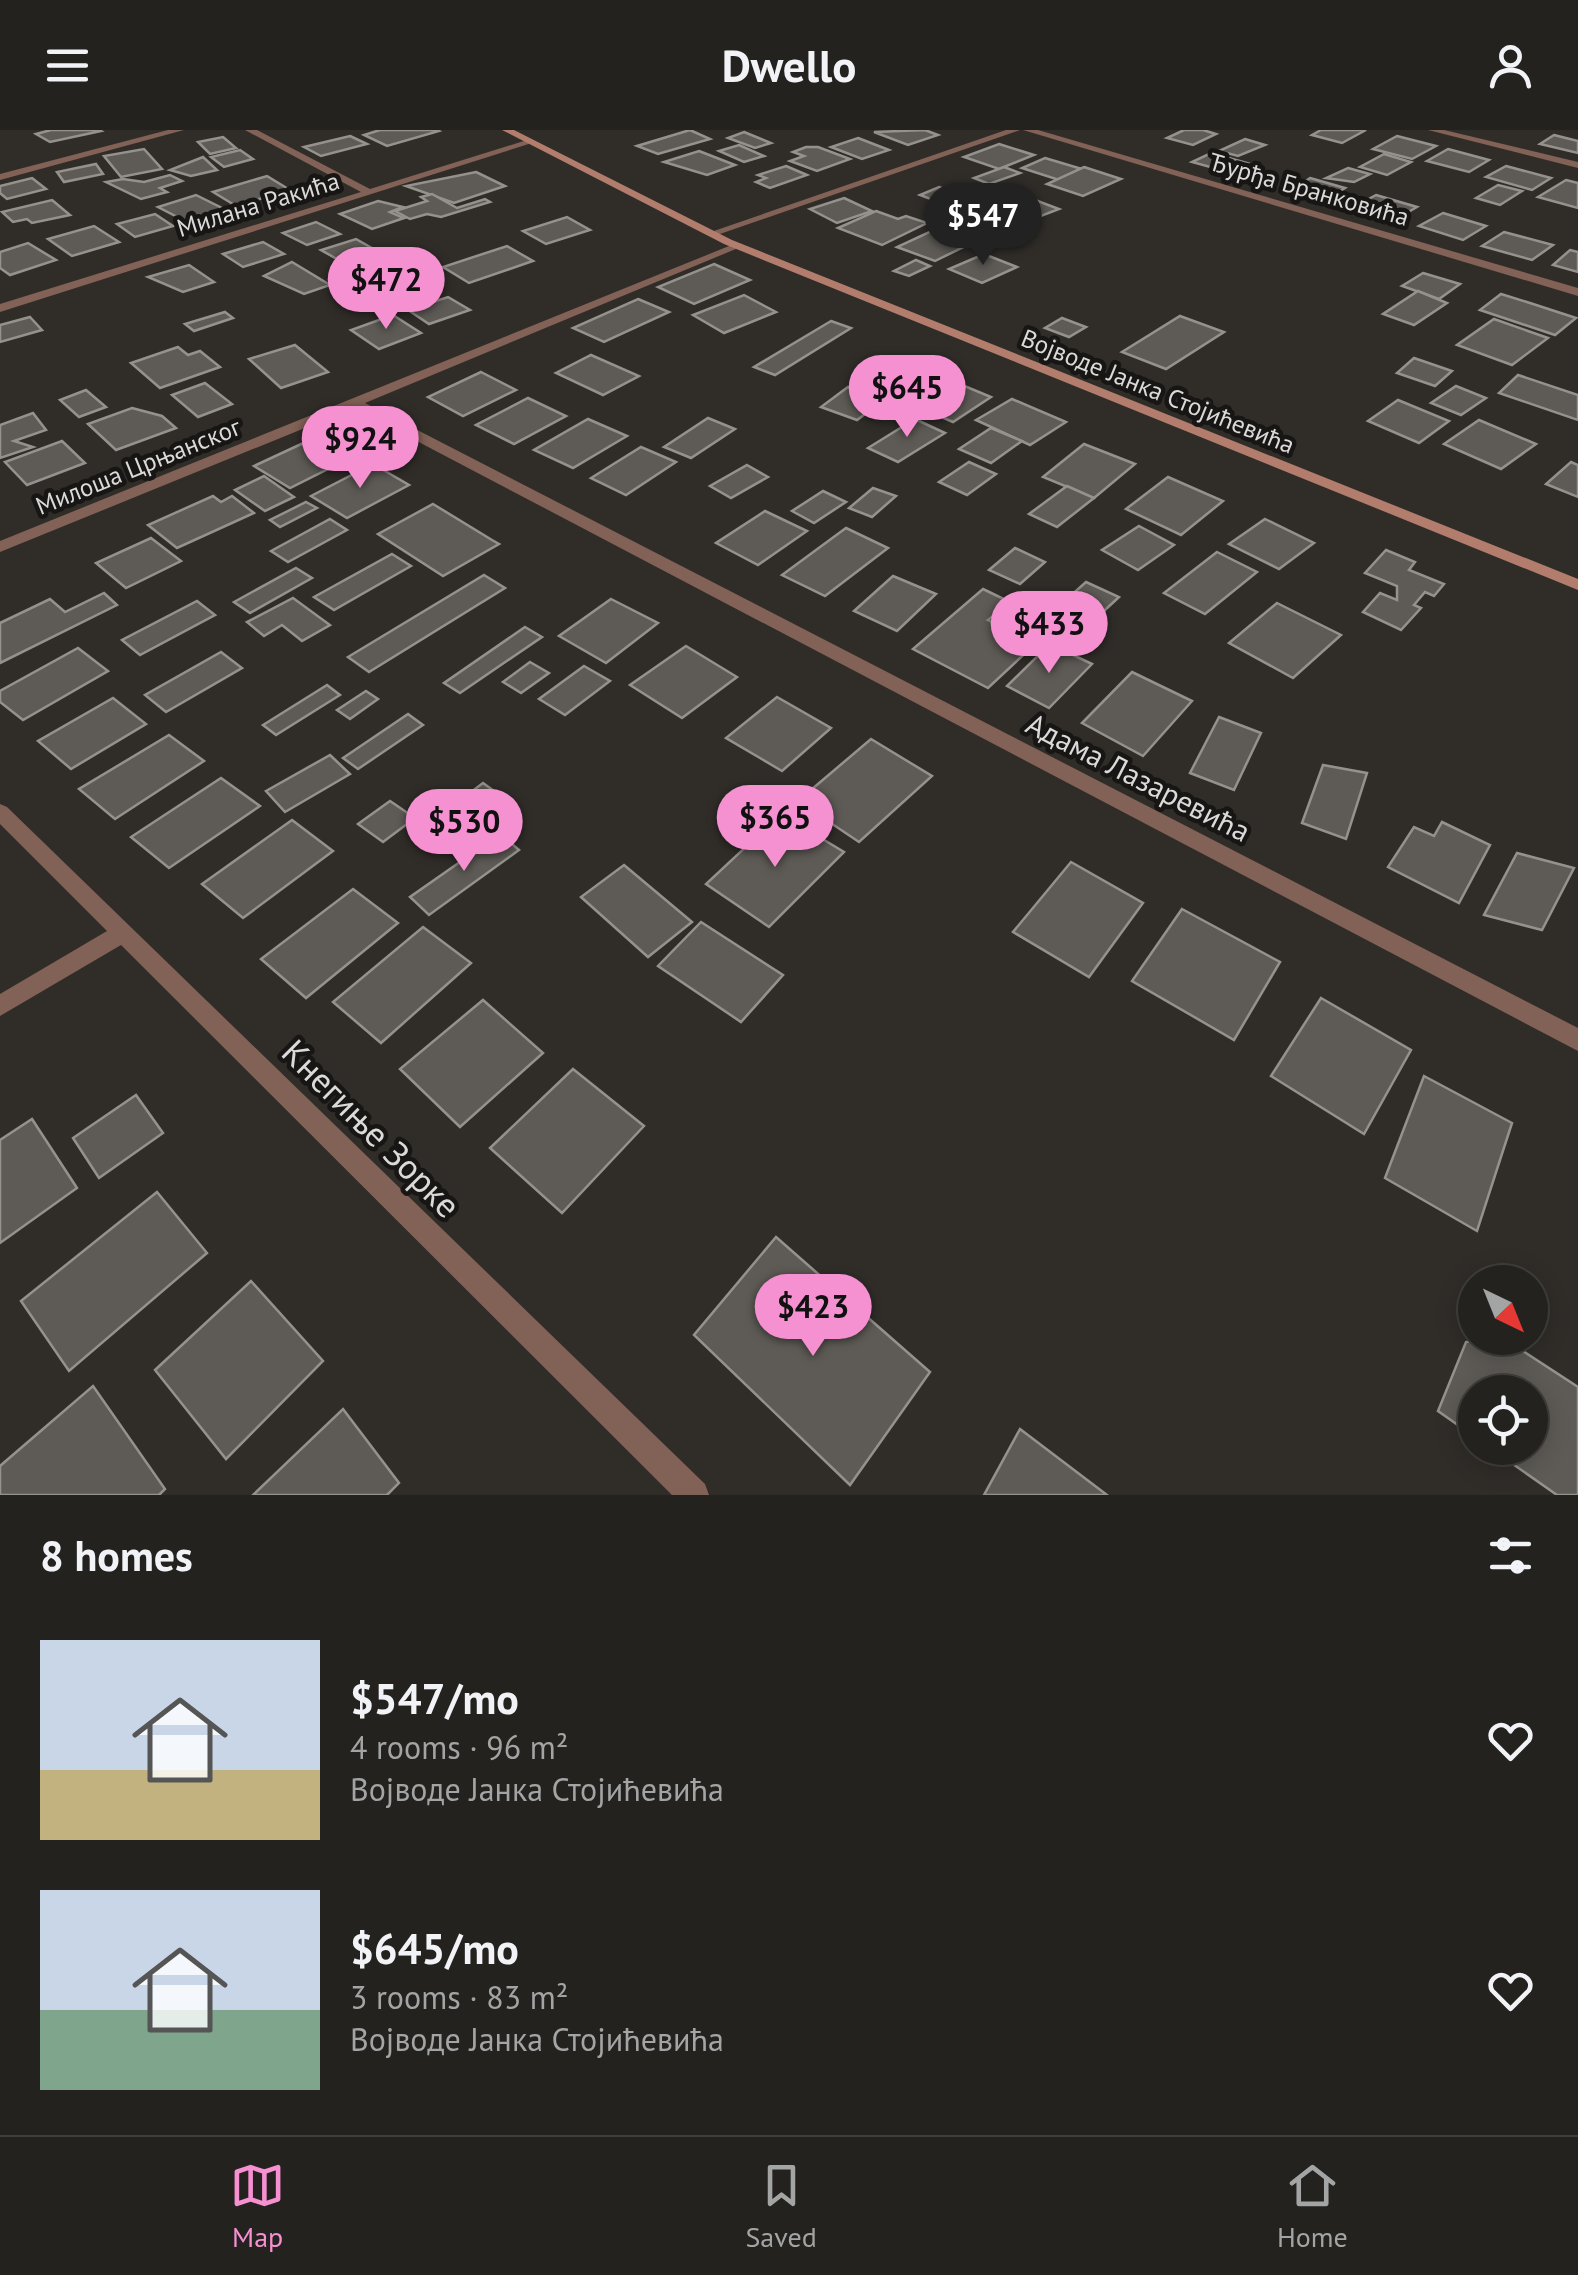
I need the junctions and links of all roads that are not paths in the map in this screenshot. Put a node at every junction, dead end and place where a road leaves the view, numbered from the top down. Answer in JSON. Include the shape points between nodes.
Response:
{"nodes":[{"id":1,"x":179,"y":130,"type":"edge"},
{"id":2,"x":250,"y":130,"type":"edge"},
{"id":3,"x":509,"y":130,"type":"edge"},
{"id":4,"x":1015,"y":130,"type":"edge"},
{"id":5,"x":1028,"y":130,"type":"edge"},
{"id":6,"x":1433,"y":130,"type":"edge"},
{"id":7,"x":530,"y":142,"type":"junction"},
{"id":8,"x":1578,"y":165,"type":"edge"},
{"id":9,"x":0,"y":177,"type":"edge"},
{"id":10,"x":368,"y":192,"type":"junction"},
{"id":11,"x":713,"y":233,"type":"junction"},
{"id":12,"x":738,"y":246,"type":"junction"},
{"id":13,"x":1578,"y":292,"type":"edge"},
{"id":14,"x":0,"y":308,"type":"edge"},
{"id":15,"x":353,"y":402,"type":"junction"},
{"id":16,"x":0,"y":547,"type":"edge"},
{"id":17,"x":1578,"y":585,"type":"edge"},
{"id":18,"x":0,"y":812,"type":"edge"},
{"id":19,"x":123,"y":932,"type":"junction"},
{"id":20,"x":0,"y":1006,"type":"edge"},
{"id":21,"x":1578,"y":1040,"type":"edge"},
{"id":22,"x":688,"y":1493,"type":"edge"}],
"edges":[{"from":1,"to":9,"type":"street"},
{"from":2,"to":10,"type":"street"},
{"from":3,"to":7,"type":"street","name":"Војводе Јанка Стојићевића"},
{"from":4,"to":11,"type":"street"},
{"from":5,"to":13,"type":"street","name":"Ђурђа Бранковића"},
{"from":6,"to":8,"type":"street"},
{"from":7,"to":10,"type":"street","name":"Милана Ракића"},
{"from":7,"to":11,"type":"street","name":"Војводе Јанка Стојићевића"},
{"from":10,"to":14,"type":"street","name":"Милана Ракића"},
{"from":11,"to":12,"type":"street","name":"Војводе Јанка Стојићевића"},
{"from":12,"to":15,"type":"street","name":"Милоша Црњанског"},
{"from":12,"to":17,"type":"street","name":"Војводе Јанка Стојићевића"},
{"from":15,"to":16,"type":"street","name":"Милоша Црњанског"},
{"from":15,"to":21,"type":"street","name":"Адама Лазаревића"},
{"from":18,"to":19,"type":"street","name":"Кнегиње Зорке"},
{"from":19,"to":20,"type":"street"},
{"from":19,"to":22,"type":"street","name":"Кнегиње Зорке"}]}
